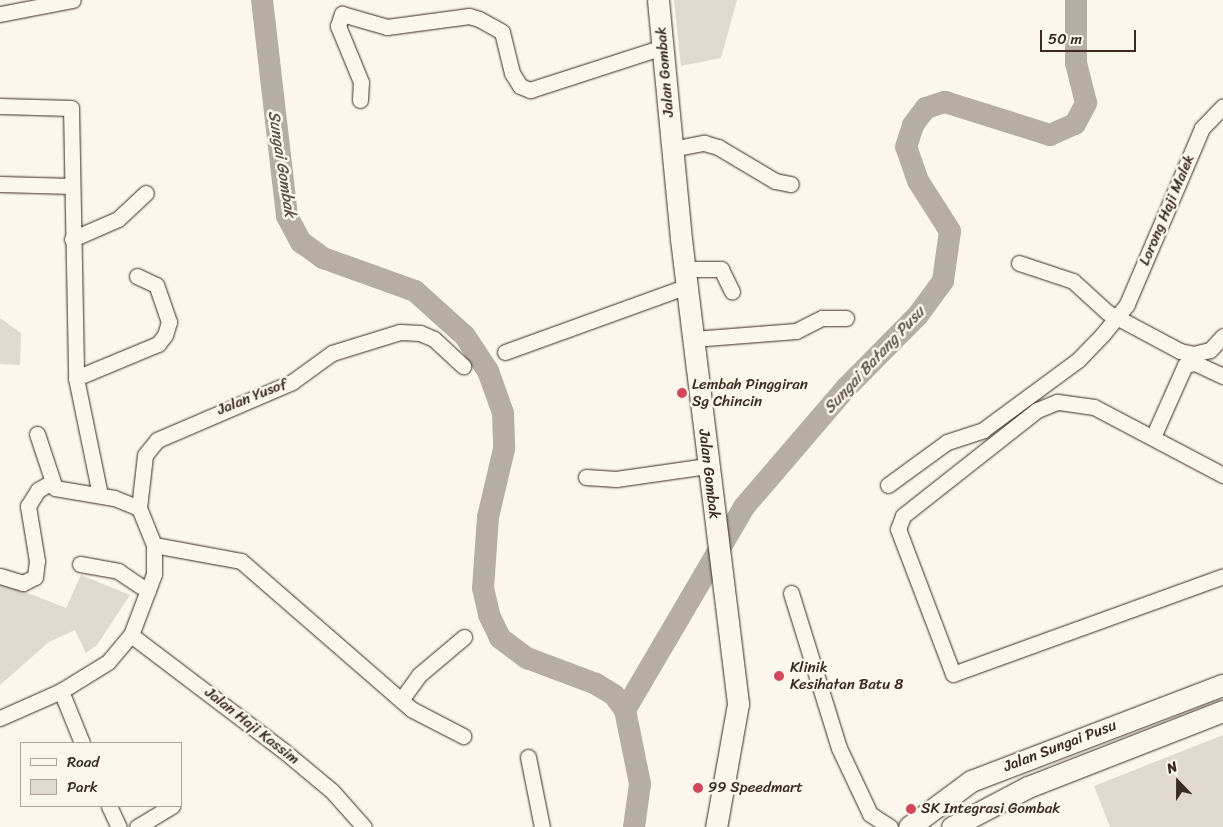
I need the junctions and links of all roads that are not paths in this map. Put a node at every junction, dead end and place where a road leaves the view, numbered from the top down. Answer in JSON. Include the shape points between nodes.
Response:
{"nodes":[{"id":1,"x":74,"y":0,"type":"edge"},
{"id":2,"x":658,"y":0,"type":"edge"},
{"id":3,"x":0,"y":14,"type":"edge"},
{"id":4,"x":663,"y":47,"type":"junction"},
{"id":5,"x":360,"y":100,"type":"dead end"},
{"id":6,"x":0,"y":106,"type":"edge"},
{"id":7,"x":1223,"y":106,"type":"edge"},
{"id":8,"x":672,"y":149,"type":"junction"},
{"id":9,"x":0,"y":184,"type":"edge"},
{"id":10,"x":791,"y":184,"type":"dead end"},
{"id":11,"x":72,"y":186,"type":"junction"},
{"id":12,"x":146,"y":193,"type":"dead end"},
{"id":13,"x":72,"y":239,"type":"junction"},
{"id":14,"x":1019,"y":263,"type":"dead end"},
{"id":15,"x":137,"y":276,"type":"dead end"},
{"id":16,"x":686,"y":278,"type":"junction"},
{"id":17,"x":732,"y":292,"type":"dead end"},
{"id":18,"x":1116,"y":317,"type":"junction"},
{"id":19,"x":846,"y":318,"type":"dead end"},
{"id":20,"x":1223,"y":336,"type":"edge"},
{"id":21,"x":693,"y":339,"type":"junction"},
{"id":22,"x":505,"y":352,"type":"dead end"},
{"id":23,"x":463,"y":366,"type":"dead end"},
{"id":24,"x":1223,"y":376,"type":"edge"},
{"id":25,"x":76,"y":378,"type":"junction"},
{"id":26,"x":37,"y":434,"type":"dead end"},
{"id":27,"x":1154,"y":437,"type":"junction"},
{"id":28,"x":708,"y":466,"type":"junction"},
{"id":29,"x":1223,"y":475,"type":"edge"},
{"id":30,"x":586,"y":477,"type":"dead end"},
{"id":31,"x":50,"y":483,"type":"junction"},
{"id":32,"x":888,"y":485,"type":"dead end"},
{"id":33,"x":100,"y":495,"type":"junction"},
{"id":34,"x":139,"y":508,"type":"junction"},
{"id":35,"x":154,"y":545,"type":"junction"},
{"id":36,"x":80,"y":564,"type":"dead end"},
{"id":37,"x":0,"y":576,"type":"edge"},
{"id":38,"x":1223,"y":576,"type":"edge"},
{"id":39,"x":148,"y":591,"type":"junction"},
{"id":40,"x":791,"y":592,"type":"dead end"},
{"id":41,"x":131,"y":635,"type":"junction"},
{"id":42,"x":464,"y":637,"type":"dead end"},
{"id":43,"x":1223,"y":685,"type":"edge"},
{"id":44,"x":61,"y":691,"type":"junction"},
{"id":45,"x":401,"y":700,"type":"junction"},
{"id":46,"x":1223,"y":712,"type":"edge"},
{"id":47,"x":0,"y":718,"type":"edge"},
{"id":48,"x":463,"y":736,"type":"dead end"},
{"id":49,"x":82,"y":742,"type":"edge"},
{"id":50,"x":528,"y":757,"type":"dead end"},
{"id":51,"x":109,"y":807,"type":"edge"},
{"id":52,"x":170,"y":807,"type":"edge"},
{"id":53,"x":119,"y":827,"type":"edge"},
{"id":54,"x":137,"y":827,"type":"edge"},
{"id":55,"x":364,"y":827,"type":"edge"},
{"id":56,"x":542,"y":827,"type":"edge"},
{"id":57,"x":716,"y":827,"type":"edge"},
{"id":58,"x":890,"y":827,"type":"edge"},
{"id":59,"x":909,"y":827,"type":"edge"},
{"id":60,"x":952,"y":827,"type":"edge"}],
"edges":[{"from":1,"to":3,"type":"street"},
{"from":2,"to":4,"type":"main road","name":"Jalan Gombak"},
{"from":4,"to":5,"type":"street","via":[[530,90],[520,86],[512,73],[502,32],[479,19],[469,16],[387,27],[342,14],[338,26],[361,82]]},
{"from":4,"to":8,"type":"main road","name":"Jalan Gombak"},
{"from":6,"to":11,"type":"street","via":[[71,108]]},
{"from":7,"to":18,"type":"street","name":"Lorong Haji Malek","via":[[1202,128],[1127,304]]},
{"from":8,"to":10,"type":"street","via":[[704,143],[718,147],[775,181]]},
{"from":8,"to":16,"type":"main road","name":"Jalan Gombak"},
{"from":9,"to":11,"type":"street"},
{"from":11,"to":13,"type":"street"},
{"from":12,"to":13,"type":"street","via":[[118,219]]},
{"from":13,"to":25,"type":"street"},
{"from":14,"to":18,"type":"street","via":[[1073,281]]},
{"from":15,"to":25,"type":"street","via":[[156,285],[169,322],[165,335],[158,344]]},
{"from":16,"to":17,"type":"street","via":[[721,269]]},
{"from":16,"to":21,"type":"main road","name":"Jalan Gombak"},
{"from":16,"to":22,"type":"street"},
{"from":18,"to":20,"type":"street","via":[[1193,354],[1210,350]]},
{"from":18,"to":32,"type":"street","name":"Lorong Haji Malek","via":[[1078,360],[983,430],[948,442]]},
{"from":19,"to":21,"type":"street","via":[[822,318],[796,331]]},
{"from":21,"to":28,"type":"main road","name":"Jalan Gombak"},
{"from":23,"to":34,"type":"street","name":"Jalan Yusof","via":[[434,339],[420,333],[400,332],[332,353],[292,382],[157,440],[145,455]]},
{"from":24,"to":27,"type":"street","via":[[1195,363],[1185,365]]},
{"from":25,"to":33,"type":"street"},
{"from":26,"to":31,"type":"street"},
{"from":27,"to":29,"type":"street"},
{"from":27,"to":38,"type":"street","via":[[1094,406],[1057,402],[1037,410],[903,516],[898,529],[953,674]]},
{"from":28,"to":30,"type":"street","via":[[616,479]]},
{"from":28,"to":57,"type":"main road","name":"Jalan Gombak","via":[[738,704]]},
{"from":31,"to":33,"type":"street","via":[[72,493]]},
{"from":31,"to":37,"type":"street","via":[[38,490],[28,506],[37,561],[35,577],[22,583]]},
{"from":33,"to":34,"type":"street"},
{"from":34,"to":35,"type":"street","name":"Jalan Yusof"},
{"from":35,"to":39,"type":"street","name":"Jalan Yusof","via":[[154,574]]},
{"from":35,"to":45,"type":"street","via":[[241,560]]},
{"from":36,"to":39,"type":"street","via":[[118,571]]},
{"from":39,"to":41,"type":"street","name":"Jalan Yusof"},
{"from":40,"to":58,"type":"street","via":[[839,748],[870,814]]},
{"from":41,"to":44,"type":"street","name":"Jalan Yusof","via":[[108,662]]},
{"from":41,"to":55,"type":"street","name":"Jalan Haji Kassim","via":[[284,750],[332,790]]},
{"from":42,"to":45,"type":"street","via":[[419,675]]},
{"from":43,"to":59,"type":"main road","name":"Jalan Sungai Pusu","via":[[971,781]]},
{"from":44,"to":47,"type":"street","name":"Jalan Yusof"},
{"from":44,"to":49,"type":"street"},
{"from":45,"to":48,"type":"street","via":[[431,723]]},
{"from":46,"to":60,"type":"main road","name":"Jalan Sungai Pusu","via":[[1028,787]]},
{"from":50,"to":56,"type":"street"},
{"from":51,"to":53,"type":"street"},
{"from":52,"to":54,"type":"street"}]}
